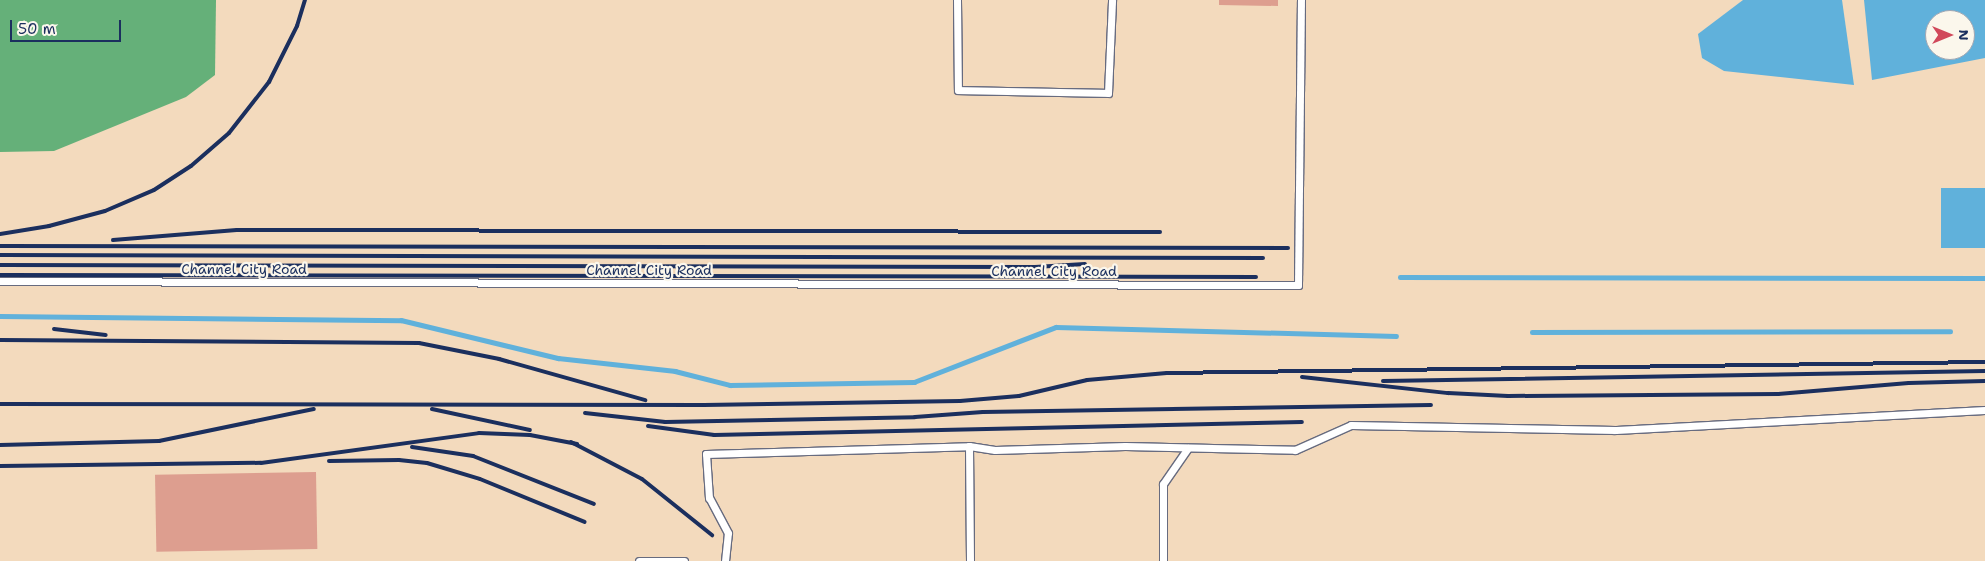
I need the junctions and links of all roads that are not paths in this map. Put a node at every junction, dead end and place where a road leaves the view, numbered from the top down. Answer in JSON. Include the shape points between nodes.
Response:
{"nodes":[{"id":1,"x":957,"y":0,"type":"edge"},
{"id":2,"x":1112,"y":0,"type":"edge"},
{"id":3,"x":1301,"y":0,"type":"edge"},
{"id":4,"x":0,"y":282,"type":"edge"},
{"id":5,"x":1985,"y":410,"type":"edge"},
{"id":6,"x":969,"y":446,"type":"junction"},
{"id":7,"x":1188,"y":448,"type":"junction"},
{"id":8,"x":639,"y":561,"type":"edge"},
{"id":9,"x":684,"y":561,"type":"edge"},
{"id":10,"x":725,"y":561,"type":"edge"},
{"id":11,"x":970,"y":561,"type":"edge"},
{"id":12,"x":1163,"y":561,"type":"edge"}],
"edges":[{"from":1,"to":2,"type":"lane","via":[[958,90],[1108,93]]},
{"from":3,"to":4,"type":"lane","name":"Channel City Road","via":[[1298,286]]},
{"from":5,"to":7,"type":"lane","via":[[1615,430],[1351,424],[1295,450]]},
{"from":6,"to":7,"type":"lane","via":[[995,450]]},
{"from":6,"to":10,"type":"lane","via":[[706,454],[709,498],[728,533]]},
{"from":6,"to":11,"type":"lane"},
{"from":7,"to":12,"type":"lane","via":[[1163,484]]},
{"from":8,"to":9,"type":"lane"}]}
